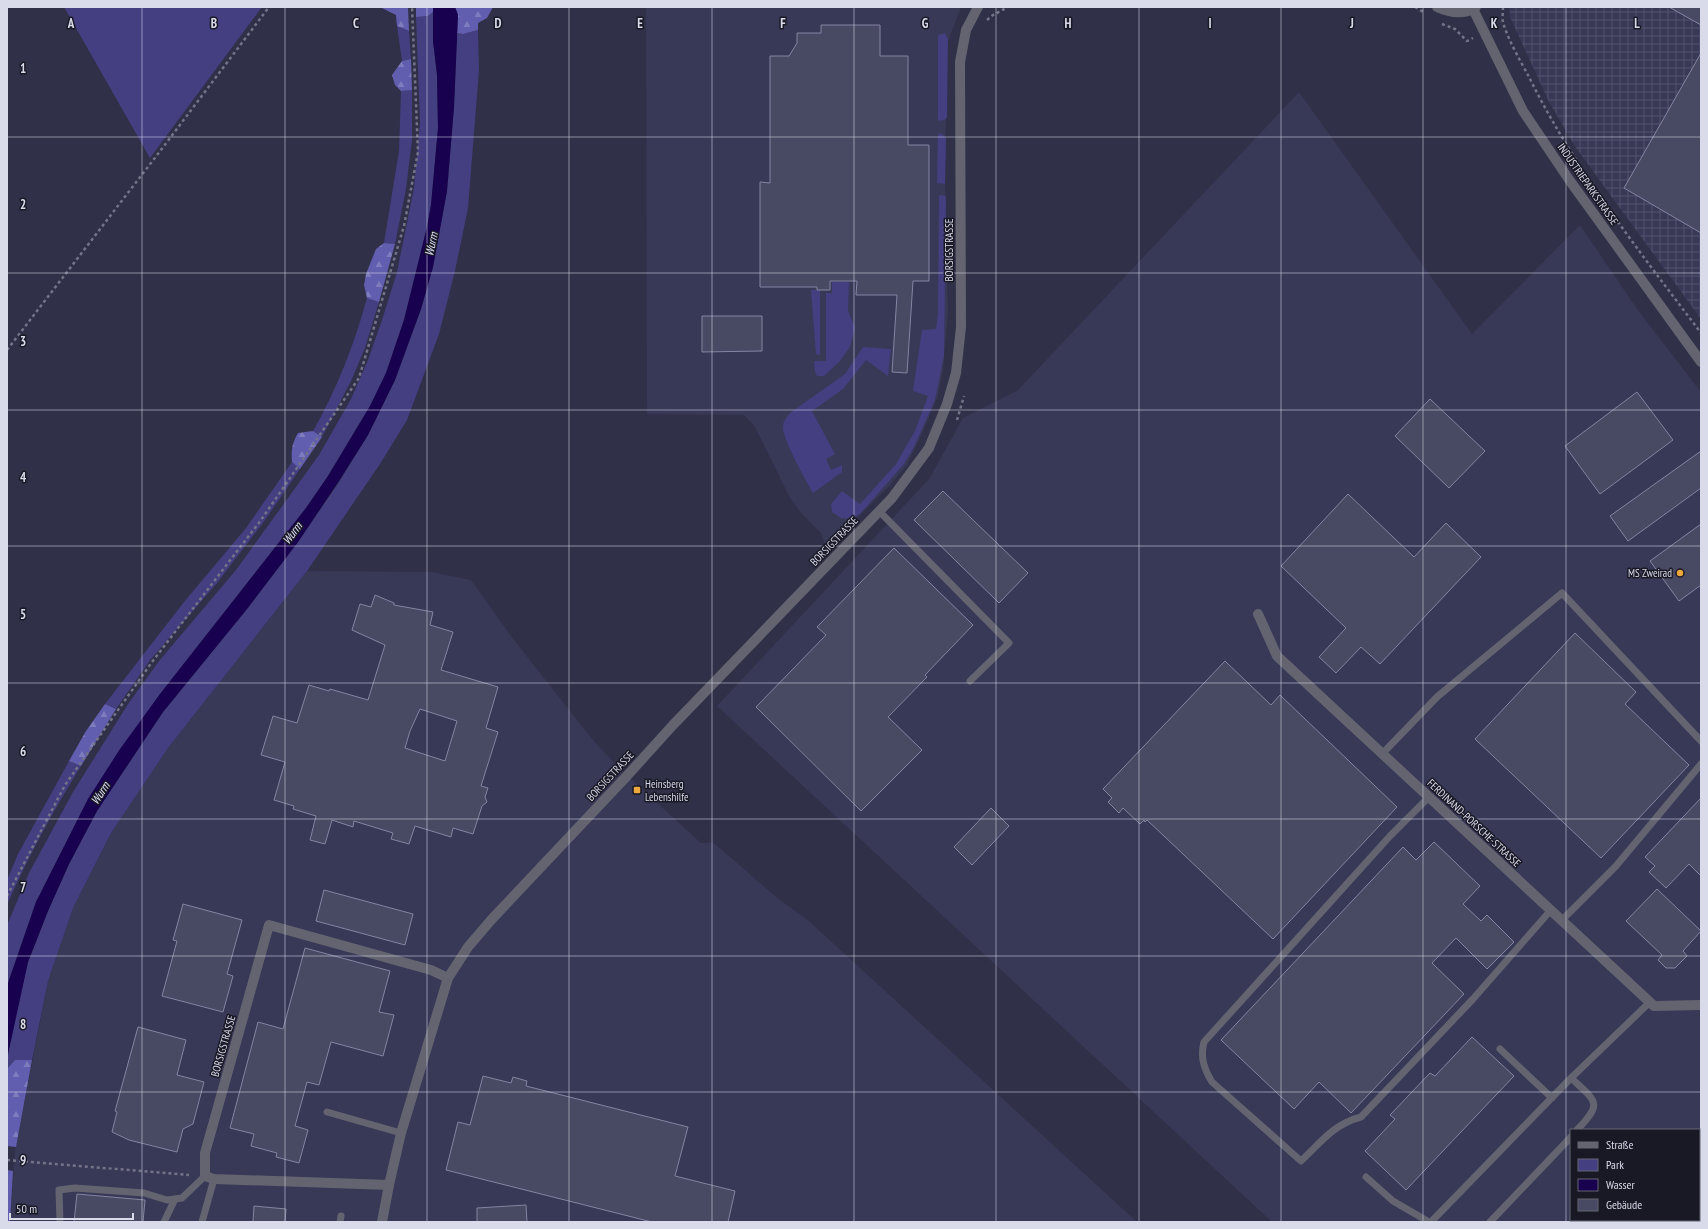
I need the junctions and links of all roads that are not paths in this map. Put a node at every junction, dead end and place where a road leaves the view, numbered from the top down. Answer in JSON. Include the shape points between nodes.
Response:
{"nodes":[{"id":1,"x":978,"y":7,"type":"edge"},
{"id":2,"x":1438,"y":7,"type":"edge"},
{"id":3,"x":1474,"y":8,"type":"edge"},
{"id":4,"x":1701,"y":362,"type":"edge"},
{"id":5,"x":879,"y":511,"type":"junction"},
{"id":6,"x":1258,"y":614,"type":"dead end"},
{"id":7,"x":970,"y":680,"type":"dead end"},
{"id":8,"x":1701,"y":741,"type":"edge"},
{"id":9,"x":1382,"y":754,"type":"junction"},
{"id":10,"x":1701,"y":764,"type":"edge"},
{"id":11,"x":1429,"y":797,"type":"junction"},
{"id":12,"x":1551,"y":910,"type":"junction"},
{"id":13,"x":1562,"y":920,"type":"junction"},
{"id":14,"x":448,"y":978,"type":"junction"},
{"id":15,"x":1650,"y":1002,"type":"junction"},
{"id":16,"x":1701,"y":1005,"type":"edge"},
{"id":17,"x":1500,"y":1050,"type":"dead end"},
{"id":18,"x":1572,"y":1078,"type":"junction"},
{"id":19,"x":1552,"y":1098,"type":"junction"},
{"id":20,"x":327,"y":1112,"type":"dead end"},
{"id":21,"x":1578,"y":1129,"type":"edge"},
{"id":22,"x":401,"y":1134,"type":"junction"},
{"id":23,"x":1570,"y":1138,"type":"edge"},
{"id":24,"x":1366,"y":1177,"type":"dead end"},
{"id":25,"x":210,"y":1178,"type":"junction"},
{"id":26,"x":388,"y":1185,"type":"junction"},
{"id":27,"x":175,"y":1199,"type":"junction"},
{"id":28,"x":60,"y":1222,"type":"edge"},
{"id":29,"x":164,"y":1222,"type":"edge"},
{"id":30,"x":202,"y":1222,"type":"edge"},
{"id":31,"x":382,"y":1222,"type":"edge"},
{"id":32,"x":1430,"y":1222,"type":"edge"},
{"id":33,"x":1490,"y":1222,"type":"edge"}],
"edges":[{"from":1,"to":5,"type":"street","name":"BORSIGSTRASSE","via":[[966,30],[960,62],[961,327],[956,373],[947,404],[929,448],[892,498]]},
{"from":2,"to":3,"type":"street","name":"INDUSTRIEPARKSTRASSE","via":[[1449,12],[1461,13]]},
{"from":3,"to":4,"type":"street","name":"INDUSTRIEPARKSTRASSE","via":[[1523,111],[1570,181]]},
{"from":5,"to":7,"type":"lane","via":[[1009,643]]},
{"from":5,"to":14,"type":"street","name":"BORSIGSTRASSE","via":[[673,725],[492,919],[468,947]]},
{"from":6,"to":9,"type":"street","name":"FERDINAND-PORSCHE-STRASSE","via":[[1277,656]]},
{"from":8,"to":9,"type":"lane","via":[[1562,593],[1437,697]]},
{"from":9,"to":11,"type":"street","name":"FERDINAND-PORSCHE-STRASSE"},
{"from":10,"to":13,"type":"lane","via":[[1616,866]]},
{"from":11,"to":12,"type":"street","name":"FERDINAND-PORSCHE-STRASSE"},
{"from":11,"to":12,"type":"lane","via":[[1390,836],[1204,1042],[1201,1053],[1205,1072],[1212,1082],[1301,1161],[1338,1126],[1361,1117]]},
{"from":12,"to":13,"type":"street","name":"FERDINAND-PORSCHE-STRASSE"},
{"from":13,"to":15,"type":"street","name":"FERDINAND-PORSCHE-STRASSE"},
{"from":14,"to":22,"type":"street","name":"BORSIGSTRASSE"},
{"from":14,"to":25,"type":"street","name":"BORSIGSTRASSE","via":[[431,970],[269,925],[205,1153]]},
{"from":15,"to":16,"type":"street","via":[[1654,1006]]},
{"from":15,"to":18,"type":"lane"},
{"from":17,"to":19,"type":"lane"},
{"from":18,"to":19,"type":"lane"},
{"from":18,"to":21,"type":"lane","via":[[1594,1102],[1595,1107],[1592,1115]]},
{"from":19,"to":32,"type":"lane"},
{"from":20,"to":22,"type":"lane"},
{"from":22,"to":26,"type":"street","name":"BORSIGSTRASSE"},
{"from":23,"to":33,"type":"lane"},
{"from":24,"to":32,"type":"lane","via":[[1393,1201]]},
{"from":25,"to":26,"type":"street"},
{"from":25,"to":27,"type":"lane","via":[[182,1198]]},
{"from":25,"to":30,"type":"lane"},
{"from":26,"to":31,"type":"street","name":"BORSIGSTRASSE"},
{"from":27,"to":28,"type":"lane","via":[[167,1200],[144,1193],[75,1188],[59,1190]]},
{"from":27,"to":29,"type":"lane"}]}
